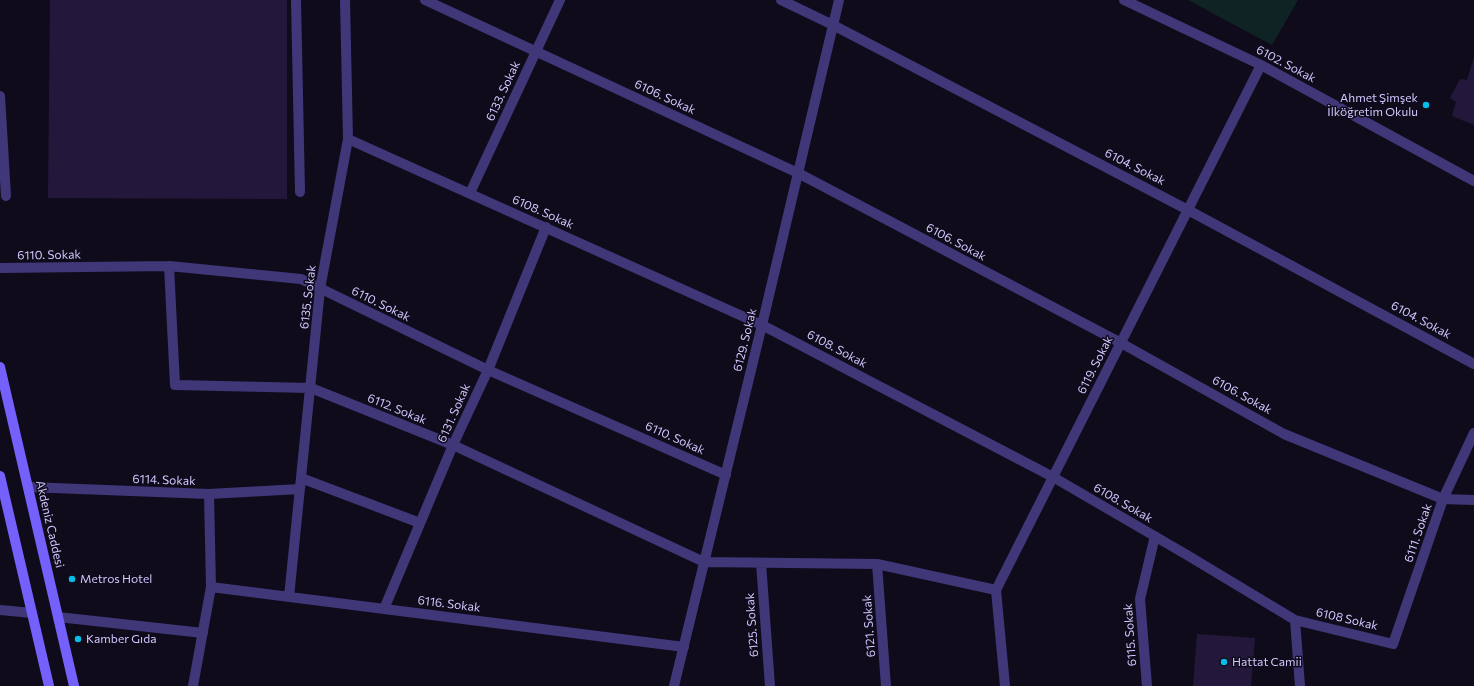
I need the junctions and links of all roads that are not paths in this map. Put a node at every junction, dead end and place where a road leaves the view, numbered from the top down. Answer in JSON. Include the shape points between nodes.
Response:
{"nodes":[{"id":1,"x":296,"y":0,"type":"edge"},
{"id":2,"x":345,"y":0,"type":"edge"},
{"id":3,"x":425,"y":0,"type":"edge"},
{"id":4,"x":560,"y":0,"type":"edge"},
{"id":5,"x":781,"y":0,"type":"edge"},
{"id":6,"x":839,"y":0,"type":"edge"},
{"id":7,"x":1124,"y":0,"type":"edge"},
{"id":8,"x":833,"y":25,"type":"junction"},
{"id":9,"x":536,"y":52,"type":"junction"},
{"id":10,"x":1261,"y":65,"type":"junction"},
{"id":11,"x":0,"y":96,"type":"edge"},
{"id":12,"x":348,"y":139,"type":"junction"},
{"id":13,"x":798,"y":173,"type":"junction"},
{"id":14,"x":1474,"y":181,"type":"edge"},
{"id":15,"x":300,"y":192,"type":"dead end"},
{"id":16,"x":470,"y":193,"type":"junction"},
{"id":17,"x":6,"y":196,"type":"dead end"},
{"id":18,"x":1188,"y":210,"type":"junction"},
{"id":19,"x":546,"y":227,"type":"junction"},
{"id":20,"x":169,"y":266,"type":"junction"},
{"id":21,"x":0,"y":268,"type":"edge"},
{"id":22,"x":320,"y":289,"type":"junction"},
{"id":23,"x":762,"y":325,"type":"junction"},
{"id":24,"x":1121,"y":343,"type":"junction"},
{"id":25,"x":1474,"y":364,"type":"edge"},
{"id":26,"x":0,"y":367,"type":"edge"},
{"id":27,"x":488,"y":370,"type":"junction"},
{"id":28,"x":311,"y":388,"type":"junction"},
{"id":29,"x":1474,"y":433,"type":"edge"},
{"id":30,"x":453,"y":445,"type":"junction"},
{"id":31,"x":726,"y":475,"type":"junction"},
{"id":32,"x":0,"y":477,"type":"edge"},
{"id":33,"x":1053,"y":477,"type":"junction"},
{"id":34,"x":301,"y":478,"type":"junction"},
{"id":35,"x":28,"y":487,"type":"junction"},
{"id":36,"x":300,"y":489,"type":"junction"},
{"id":37,"x":209,"y":494,"type":"junction"},
{"id":38,"x":1444,"y":499,"type":"junction"},
{"id":39,"x":1474,"y":500,"type":"edge"},
{"id":40,"x":420,"y":523,"type":"junction"},
{"id":41,"x":1155,"y":536,"type":"junction"},
{"id":42,"x":704,"y":562,"type":"junction"},
{"id":43,"x":761,"y":563,"type":"junction"},
{"id":44,"x":877,"y":564,"type":"junction"},
{"id":45,"x":211,"y":587,"type":"junction"},
{"id":46,"x":996,"y":590,"type":"junction"},
{"id":47,"x":289,"y":597,"type":"junction"},
{"id":48,"x":384,"y":609,"type":"junction"},
{"id":49,"x":0,"y":610,"type":"edge"},
{"id":50,"x":32,"y":613,"type":"junction"},
{"id":51,"x":58,"y":617,"type":"junction"},
{"id":52,"x":1295,"y":620,"type":"junction"},
{"id":53,"x":203,"y":633,"type":"junction"},
{"id":54,"x":1393,"y":644,"type":"joint"},
{"id":55,"x":684,"y":647,"type":"junction"},
{"id":56,"x":49,"y":686,"type":"edge"},
{"id":57,"x":74,"y":686,"type":"edge"},
{"id":58,"x":193,"y":686,"type":"edge"},
{"id":59,"x":674,"y":686,"type":"edge"},
{"id":60,"x":770,"y":686,"type":"edge"},
{"id":61,"x":886,"y":686,"type":"edge"},
{"id":62,"x":1005,"y":686,"type":"edge"},
{"id":63,"x":1147,"y":686,"type":"edge"},
{"id":64,"x":1300,"y":686,"type":"edge"}],
"edges":[{"from":1,"to":15,"type":"street"},
{"from":2,"to":12,"type":"street","name":"6135. Sokak"},
{"from":3,"to":9,"type":"street","name":"6106. Sokak"},
{"from":4,"to":9,"type":"street","name":"6133. Sokak"},
{"from":5,"to":8,"type":"street","name":"6104. Sokak"},
{"from":6,"to":8,"type":"street","name":"6129. Sokak"},
{"from":7,"to":10,"type":"street","name":"6102. Sokak"},
{"from":8,"to":13,"type":"street","name":"6129. Sokak"},
{"from":8,"to":18,"type":"street","name":"6104. Sokak"},
{"from":9,"to":13,"type":"street","name":"6106. Sokak"},
{"from":9,"to":16,"type":"street","name":"6133. Sokak"},
{"from":10,"to":14,"type":"street","name":"6102. Sokak"},
{"from":10,"to":18,"type":"street","name":"6119. Sokak"},
{"from":11,"to":17,"type":"street"},
{"from":12,"to":16,"type":"street","name":"6108. Sokak"},
{"from":12,"to":22,"type":"street","name":"6135. Sokak"},
{"from":13,"to":23,"type":"street","name":"6129. Sokak"},
{"from":13,"to":24,"type":"street","name":"6106. Sokak"},
{"from":16,"to":19,"type":"street","name":"6108. Sokak"},
{"from":18,"to":24,"type":"street","name":"6119. Sokak"},
{"from":18,"to":25,"type":"street","name":"6104. Sokak"},
{"from":19,"to":23,"type":"street","name":"6108. Sokak"},
{"from":19,"to":27,"type":"street","name":"6131. Sokak"},
{"from":20,"to":21,"type":"street","name":"6110. Sokak"},
{"from":20,"to":22,"type":"street","name":"6110. Sokak","via":[[300,279]]},
{"from":20,"to":28,"type":"street","name":"6112. Sokak","via":[[175,385]]},
{"from":22,"to":27,"type":"street","name":"6110. Sokak"},
{"from":22,"to":28,"type":"street","name":"6135. Sokak"},
{"from":23,"to":31,"type":"street","name":"6129. Sokak"},
{"from":23,"to":33,"type":"street","name":"6108. Sokak"},
{"from":24,"to":33,"type":"street","name":"6119. Sokak"},
{"from":24,"to":38,"type":"street","name":"6106. Sokak","via":[[1284,434]]},
{"from":26,"to":35,"type":"main road","name":"Akdeniz Caddesi"},
{"from":27,"to":30,"type":"street","name":"6131. Sokak"},
{"from":27,"to":31,"type":"street","name":"6110. Sokak"},
{"from":28,"to":30,"type":"street","name":"6112. Sokak"},
{"from":28,"to":34,"type":"street","name":"6135. Sokak"},
{"from":29,"to":38,"type":"street","name":"6111. Sokak"},
{"from":30,"to":40,"type":"street","name":"6131. Sokak"},
{"from":30,"to":42,"type":"street","name":"6112. Sokak"},
{"from":31,"to":42,"type":"street","name":"6129. Sokak"},
{"from":32,"to":50,"type":"main road"},
{"from":33,"to":41,"type":"street","name":"6108. Sokak"},
{"from":33,"to":46,"type":"street","name":"6119. Sokak"},
{"from":34,"to":36,"type":"street","name":"6135. Sokak"},
{"from":34,"to":40,"type":"street"},
{"from":35,"to":37,"type":"street","name":"6114. Sokak"},
{"from":35,"to":51,"type":"main road","name":"Akdeniz Caddesi"},
{"from":36,"to":37,"type":"street","name":"6114. Sokak"},
{"from":36,"to":47,"type":"street","name":"6135. Sokak"},
{"from":37,"to":45,"type":"street"},
{"from":38,"to":39,"type":"street","name":"6106. Sokak"},
{"from":38,"to":54,"type":"street","name":"6111. Sokak"},
{"from":40,"to":48,"type":"street","name":"6131. Sokak"},
{"from":41,"to":52,"type":"street","name":"6108. Sokak"},
{"from":41,"to":63,"type":"street","name":"6115. Sokak","via":[[1140,599]]},
{"from":42,"to":43,"type":"street"},
{"from":42,"to":55,"type":"street","name":"6129. Sokak"},
{"from":43,"to":44,"type":"street"},
{"from":43,"to":60,"type":"street","name":"6125. Sokak"},
{"from":44,"to":46,"type":"street"},
{"from":44,"to":61,"type":"street","name":"6121. Sokak"},
{"from":45,"to":47,"type":"street","name":"6116. Sokak"},
{"from":45,"to":53,"type":"street"},
{"from":46,"to":62,"type":"street"},
{"from":47,"to":48,"type":"street","name":"6116. Sokak"},
{"from":48,"to":55,"type":"street","name":"6116. Sokak"},
{"from":49,"to":50,"type":"street"},
{"from":50,"to":56,"type":"main road"},
{"from":51,"to":53,"type":"street"},
{"from":51,"to":57,"type":"main road","name":"Akdeniz Caddesi"},
{"from":52,"to":54,"type":"street","name":"6108 Sokak"},
{"from":52,"to":64,"type":"street"},
{"from":53,"to":58,"type":"street"},
{"from":55,"to":59,"type":"street","name":"6129. Sokak"}]}
